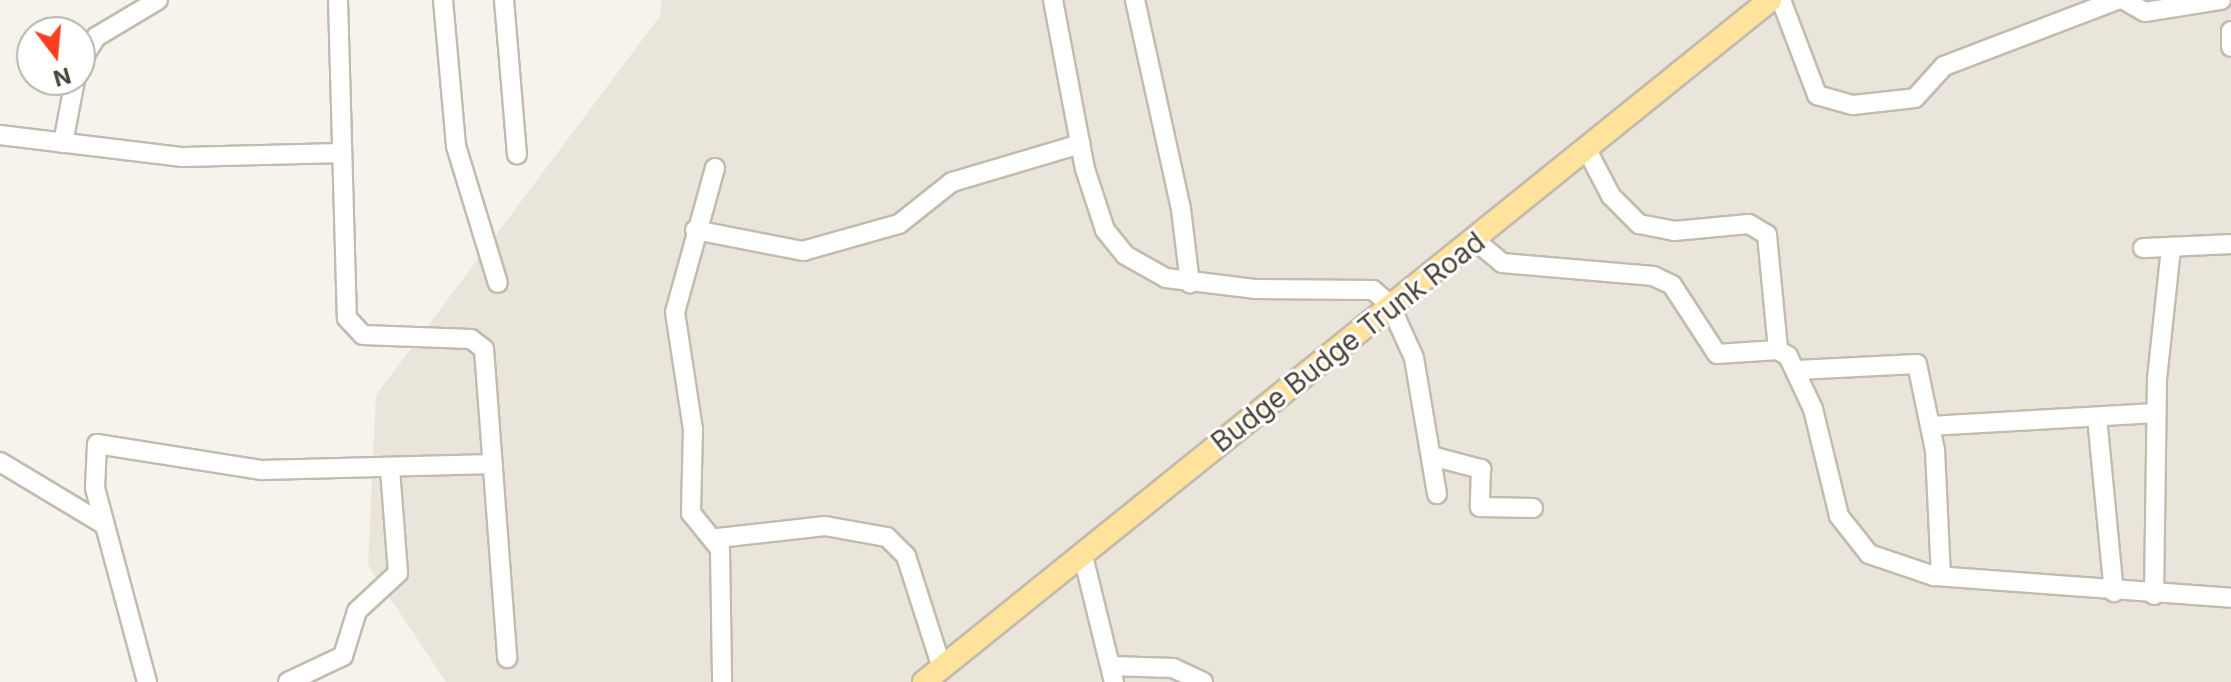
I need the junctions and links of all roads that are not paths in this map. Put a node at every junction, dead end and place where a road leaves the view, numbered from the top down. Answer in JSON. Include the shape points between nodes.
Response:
{"nodes":[{"id":1,"x":158,"y":0,"type":"edge"},
{"id":2,"x":338,"y":0,"type":"edge"},
{"id":3,"x":443,"y":0,"type":"edge"},
{"id":4,"x":504,"y":0,"type":"edge"},
{"id":5,"x":1053,"y":0,"type":"edge"},
{"id":6,"x":1135,"y":0,"type":"edge"},
{"id":7,"x":1770,"y":0,"type":"edge"},
{"id":8,"x":1781,"y":0,"type":"edge"},
{"id":9,"x":2117,"y":0,"type":"edge"},
{"id":10,"x":2124,"y":0,"type":"edge"},
{"id":11,"x":2221,"y":0,"type":"edge"},
{"id":12,"x":2231,"y":31,"type":"edge"},
{"id":13,"x":96,"y":37,"type":"edge"},
{"id":14,"x":2231,"y":47,"type":"edge"},
{"id":15,"x":72,"y":96,"type":"edge"},
{"id":16,"x":0,"y":135,"type":"edge"},
{"id":17,"x":63,"y":143,"type":"junction"},
{"id":18,"x":1080,"y":144,"type":"junction"},
{"id":19,"x":1587,"y":150,"type":"junction"},
{"id":20,"x":342,"y":153,"type":"junction"},
{"id":21,"x":517,"y":154,"type":"dead end"},
{"id":22,"x":715,"y":168,"type":"dead end"},
{"id":23,"x":695,"y":230,"type":"junction"},
{"id":24,"x":1476,"y":241,"type":"junction"},
{"id":25,"x":2231,"y":244,"type":"edge"},
{"id":26,"x":2171,"y":247,"type":"junction"},
{"id":27,"x":2143,"y":248,"type":"dead end"},
{"id":28,"x":498,"y":283,"type":"dead end"},
{"id":29,"x":1190,"y":283,"type":"junction"},
{"id":30,"x":1390,"y":305,"type":"junction"},
{"id":31,"x":1778,"y":350,"type":"junction"},
{"id":32,"x":1797,"y":370,"type":"junction"},
{"id":33,"x":2156,"y":413,"type":"junction"},
{"id":34,"x":2097,"y":417,"type":"junction"},
{"id":35,"x":1930,"y":426,"type":"junction"},
{"id":36,"x":1435,"y":457,"type":"junction"},
{"id":37,"x":0,"y":462,"type":"edge"},
{"id":38,"x":493,"y":464,"type":"junction"},
{"id":39,"x":390,"y":470,"type":"junction"},
{"id":40,"x":1437,"y":494,"type":"dead end"},
{"id":41,"x":1533,"y":508,"type":"dead end"},
{"id":42,"x":105,"y":525,"type":"junction"},
{"id":43,"x":718,"y":538,"type":"junction"},
{"id":44,"x":1083,"y":556,"type":"junction"},
{"id":45,"x":1941,"y":576,"type":"junction"},
{"id":46,"x":2114,"y":592,"type":"junction"},
{"id":47,"x":2154,"y":595,"type":"junction"},
{"id":48,"x":2231,"y":598,"type":"edge"},
{"id":49,"x":507,"y":658,"type":"dead end"},
{"id":50,"x":942,"y":668,"type":"junction"},
{"id":51,"x":1113,"y":674,"type":"edge"},
{"id":52,"x":147,"y":682,"type":"edge"},
{"id":53,"x":288,"y":682,"type":"edge"},
{"id":54,"x":722,"y":682,"type":"edge"},
{"id":55,"x":924,"y":682,"type":"edge"},
{"id":56,"x":1203,"y":682,"type":"edge"}],
"edges":[{"from":1,"to":13,"type":"street"},
{"from":2,"to":20,"type":"street"},
{"from":3,"to":28,"type":"street","via":[[456,146]]},
{"from":4,"to":21,"type":"street"},
{"from":5,"to":18,"type":"street"},
{"from":6,"to":29,"type":"street","via":[[1181,209]]},
{"from":7,"to":19,"type":"main road","name":"Budge Budge Trunk Road"},
{"from":8,"to":9,"type":"street","via":[[1817,95],[1853,105],[1915,98],[1944,66]]},
{"from":10,"to":11,"type":"street","via":[[2145,12]]},
{"from":12,"to":14,"type":"street"},
{"from":15,"to":17,"type":"street"},
{"from":16,"to":17,"type":"street"},
{"from":17,"to":20,"type":"street","via":[[183,157]]},
{"from":18,"to":23,"type":"street","via":[[952,182],[899,224],[803,251]]},
{"from":18,"to":29,"type":"street","via":[[1115,243],[1166,278]]},
{"from":19,"to":24,"type":"main road","name":"Budge Budge Trunk Road"},
{"from":19,"to":31,"type":"street","via":[[1611,196],[1639,224],[1674,231],[1749,224],[1767,235]]},
{"from":20,"to":38,"type":"street","via":[[347,318],[375,338],[479,342]]},
{"from":22,"to":23,"type":"street"},
{"from":23,"to":43,"type":"street","via":[[679,278],[675,331],[693,429],[691,513],[703,533]]},
{"from":24,"to":30,"type":"main road","name":"Budge Budge Trunk Road"},
{"from":24,"to":31,"type":"street","via":[[1502,263],[1653,276],[1672,285],[1717,354]]},
{"from":25,"to":26,"type":"street"},
{"from":26,"to":27,"type":"street"},
{"from":26,"to":33,"type":"street"},
{"from":29,"to":30,"type":"street","via":[[1256,289],[1346,285],[1373,290]]},
{"from":30,"to":36,"type":"street","via":[[1414,358]]},
{"from":30,"to":44,"type":"main road","name":"Budge Budge Trunk Road"},
{"from":31,"to":32,"type":"street"},
{"from":32,"to":35,"type":"street","via":[[1910,360],[1920,372]]},
{"from":32,"to":45,"type":"street","via":[[1851,537],[1869,554]]},
{"from":33,"to":34,"type":"street"},
{"from":33,"to":47,"type":"street"},
{"from":34,"to":35,"type":"street"},
{"from":34,"to":46,"type":"street"},
{"from":35,"to":45,"type":"street"},
{"from":36,"to":40,"type":"street"},
{"from":36,"to":41,"type":"street","via":[[1481,469],[1480,507]]},
{"from":37,"to":42,"type":"street"},
{"from":38,"to":39,"type":"street"},
{"from":38,"to":49,"type":"street"},
{"from":39,"to":42,"type":"street","via":[[262,470],[97,444],[93,468]]},
{"from":39,"to":53,"type":"street","via":[[398,573],[357,611],[343,656]]},
{"from":42,"to":52,"type":"street"},
{"from":43,"to":50,"type":"street","via":[[825,526],[887,537],[906,556]]},
{"from":43,"to":54,"type":"street"},
{"from":44,"to":50,"type":"main road","name":"Budge Budge Trunk Road"},
{"from":44,"to":51,"type":"street"},
{"from":45,"to":46,"type":"street"},
{"from":46,"to":47,"type":"street"},
{"from":47,"to":48,"type":"street"},
{"from":50,"to":55,"type":"main road","name":"Budge Budge Trunk Road"},
{"from":51,"to":56,"type":"street","via":[[1173,668]]}]}
